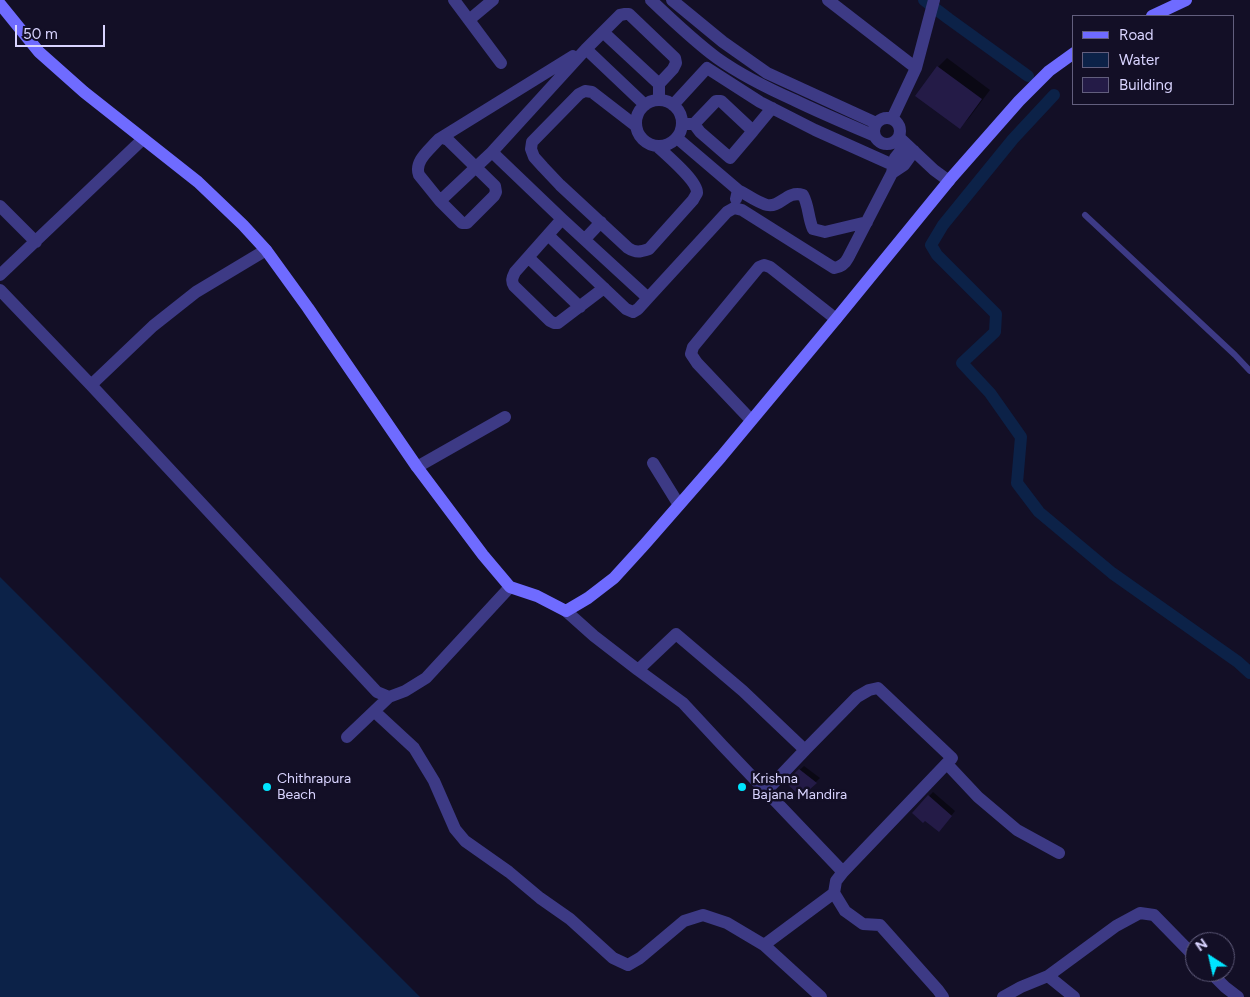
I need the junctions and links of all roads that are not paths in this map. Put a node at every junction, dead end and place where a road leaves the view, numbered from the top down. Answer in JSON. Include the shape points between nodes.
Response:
{"nodes":[{"id":1,"x":454,"y":0,"type":"edge"},
{"id":2,"x":493,"y":0,"type":"edge"},
{"id":3,"x":651,"y":0,"type":"edge"},
{"id":4,"x":672,"y":0,"type":"edge"},
{"id":5,"x":828,"y":0,"type":"edge"},
{"id":6,"x":934,"y":0,"type":"edge"},
{"id":7,"x":1186,"y":0,"type":"edge"},
{"id":8,"x":3,"y":12,"type":"edge"},
{"id":9,"x":1154,"y":15,"type":"edge"},
{"id":10,"x":469,"y":20,"type":"junction"},
{"id":11,"x":603,"y":32,"type":"junction"},
{"id":12,"x":726,"y":45,"type":"junction"},
{"id":13,"x":586,"y":49,"type":"junction"},
{"id":14,"x":1072,"y":54,"type":"edge"},
{"id":15,"x":717,"y":57,"type":"junction"},
{"id":16,"x":501,"y":64,"type":"dead end"},
{"id":17,"x":707,"y":68,"type":"junction"},
{"id":18,"x":916,"y":68,"type":"junction"},
{"id":19,"x":659,"y":84,"type":"junction"},
{"id":20,"x":659,"y":100,"type":"junction"},
{"id":21,"x":645,"y":105,"type":"junction"},
{"id":22,"x":673,"y":105,"type":"junction"},
{"id":23,"x":772,"y":108,"type":"junction"},
{"id":24,"x":527,"y":114,"type":"junction"},
{"id":25,"x":892,"y":118,"type":"junction"},
{"id":26,"x":688,"y":124,"type":"junction"},
{"id":27,"x":636,"y":126,"type":"junction"},
{"id":28,"x":544,"y":129,"type":"junction"},
{"id":29,"x":875,"y":130,"type":"junction"},
{"id":30,"x":753,"y":131,"type":"junction"},
{"id":31,"x":439,"y":138,"type":"junction"},
{"id":32,"x":677,"y":138,"type":"junction"},
{"id":33,"x":143,"y":139,"type":"junction"},
{"id":34,"x":906,"y":144,"type":"junction"},
{"id":35,"x":657,"y":146,"type":"junction"},
{"id":36,"x":492,"y":152,"type":"junction"},
{"id":37,"x":730,"y":158,"type":"junction"},
{"id":38,"x":476,"y":167,"type":"junction"},
{"id":39,"x":892,"y":169,"type":"junction"},
{"id":40,"x":717,"y":173,"type":"junction"},
{"id":41,"x":949,"y":181,"type":"junction"},
{"id":42,"x":560,"y":185,"type":"junction"},
{"id":43,"x":738,"y":190,"type":"junction"},
{"id":44,"x":440,"y":201,"type":"junction"},
{"id":45,"x":544,"y":202,"type":"junction"},
{"id":46,"x":0,"y":206,"type":"edge"},
{"id":47,"x":734,"y":208,"type":"junction"},
{"id":48,"x":1085,"y":215,"type":"dead end"},
{"id":49,"x":562,"y":219,"type":"junction"},
{"id":50,"x":601,"y":222,"type":"junction"},
{"id":51,"x":866,"y":222,"type":"junction"},
{"id":52,"x":548,"y":235,"type":"junction"},
{"id":53,"x":584,"y":240,"type":"junction"},
{"id":54,"x":36,"y":242,"type":"junction"},
{"id":55,"x":266,"y":250,"type":"junction"},
{"id":56,"x":529,"y":258,"type":"junction"},
{"id":57,"x":0,"y":275,"type":"edge"},
{"id":58,"x":604,"y":288,"type":"junction"},
{"id":59,"x":0,"y":290,"type":"edge"},
{"id":60,"x":648,"y":298,"type":"junction"},
{"id":61,"x":580,"y":307,"type":"junction"},
{"id":62,"x":836,"y":319,"type":"junction"},
{"id":63,"x":1250,"y":371,"type":"edge"},
{"id":64,"x":91,"y":384,"type":"junction"},
{"id":65,"x":505,"y":417,"type":"dead end"},
{"id":66,"x":751,"y":420,"type":"junction"},
{"id":67,"x":652,"y":462,"type":"dead end"},
{"id":68,"x":417,"y":467,"type":"junction"},
{"id":69,"x":679,"y":505,"type":"junction"},
{"id":70,"x":510,"y":587,"type":"junction"},
{"id":71,"x":566,"y":610,"type":"junction"},
{"id":72,"x":638,"y":670,"type":"junction"},
{"id":73,"x":389,"y":697,"type":"junction"},
{"id":74,"x":375,"y":712,"type":"junction"},
{"id":75,"x":347,"y":737,"type":"dead end"},
{"id":76,"x":805,"y":750,"type":"junction"},
{"id":77,"x":947,"y":764,"type":"junction"},
{"id":78,"x":766,"y":791,"type":"junction"},
{"id":79,"x":1058,"y":853,"type":"dead end"},
{"id":80,"x":843,"y":872,"type":"junction"},
{"id":81,"x":834,"y":893,"type":"junction"},
{"id":82,"x":764,"y":945,"type":"junction"},
{"id":83,"x":1185,"y":946,"type":"edge"},
{"id":84,"x":1048,"y":976,"type":"junction"},
{"id":85,"x":1220,"y":982,"type":"edge"},
{"id":86,"x":941,"y":994,"type":"edge"},
{"id":87,"x":821,"y":997,"type":"edge"},
{"id":88,"x":1003,"y":997,"type":"edge"},
{"id":89,"x":1074,"y":997,"type":"edge"},
{"id":90,"x":1238,"y":997,"type":"edge"}],
"edges":[{"from":1,"to":10,"type":"street"},
{"from":2,"to":10,"type":"street"},
{"from":3,"to":15,"type":"street"},
{"from":4,"to":12,"type":"street"},
{"from":5,"to":18,"type":"street"},
{"from":6,"to":18,"type":"street"},
{"from":7,"to":9,"type":"street"},
{"from":8,"to":33,"type":"street","via":[[39,52]]},
{"from":10,"to":16,"type":"street"},
{"from":11,"to":13,"type":"street"},
{"from":11,"to":19,"type":"street"},
{"from":11,"to":19,"type":"street","via":[[620,15],[629,14],[675,58],[673,69]]},
{"from":12,"to":15,"type":"street"},
{"from":12,"to":29,"type":"street","via":[[767,74]]},
{"from":13,"to":21,"type":"street"},
{"from":13,"to":24,"type":"street"},
{"from":13,"to":31,"type":"street"},
{"from":14,"to":41,"type":"street","via":[[1019,100]]},
{"from":15,"to":17,"type":"street"},
{"from":15,"to":29,"type":"street","via":[[773,91],[834,119]]},
{"from":17,"to":22,"type":"street"},
{"from":17,"to":23,"type":"street"},
{"from":18,"to":25,"type":"street"},
{"from":19,"to":20,"type":"street"},
{"from":20,"to":21,"type":"street"},
{"from":20,"to":22,"type":"street"},
{"from":21,"to":27,"type":"street","via":[[636,118]]},
{"from":22,"to":26,"type":"street"},
{"from":23,"to":30,"type":"street"},
{"from":23,"to":39,"type":"street"},
{"from":24,"to":28,"type":"street"},
{"from":24,"to":36,"type":"street"},
{"from":25,"to":29,"type":"street","via":[[883,118]]},
{"from":25,"to":34,"type":"street","via":[[899,124]]},
{"from":26,"to":30,"type":"street","via":[[721,100]]},
{"from":26,"to":32,"type":"street"},
{"from":26,"to":37,"type":"street"},
{"from":27,"to":28,"type":"street","via":[[592,92],[585,91]]},
{"from":27,"to":35,"type":"street","via":[[643,140]]},
{"from":28,"to":42,"type":"street","via":[[532,142],[531,149],[534,157]]},
{"from":29,"to":34,"type":"street","via":[[880,142]]},
{"from":30,"to":37,"type":"street"},
{"from":31,"to":38,"type":"street","via":[[448,140]]},
{"from":31,"to":44,"type":"street","via":[[417,164],[417,170]]},
{"from":32,"to":35,"type":"street","via":[[665,146]]},
{"from":32,"to":40,"type":"street"},
{"from":33,"to":54,"type":"street"},
{"from":33,"to":55,"type":"street","via":[[198,182]]},
{"from":34,"to":39,"type":"street","via":[[895,158]]},
{"from":34,"to":41,"type":"street"},
{"from":35,"to":50,"type":"street","via":[[695,186],[697,192],[693,200],[655,243],[640,252],[628,248]]},
{"from":36,"to":38,"type":"street"},
{"from":36,"to":45,"type":"street"},
{"from":37,"to":40,"type":"street"},
{"from":38,"to":44,"type":"street"},
{"from":38,"to":44,"type":"street","via":[[495,186],[496,192],[472,219],[462,223]]},
{"from":39,"to":51,"type":"street"},
{"from":40,"to":43,"type":"street"},
{"from":41,"to":62,"type":"street"},
{"from":42,"to":45,"type":"street"},
{"from":42,"to":50,"type":"street"},
{"from":43,"to":47,"type":"street"},
{"from":43,"to":51,"type":"street","via":[[766,205],[774,205],[792,194],[804,195],[810,223],[819,231]]},
{"from":45,"to":49,"type":"street"},
{"from":46,"to":54,"type":"street"},
{"from":47,"to":51,"type":"street","via":[[834,268],[846,262]]},
{"from":47,"to":60,"type":"street","via":[[726,212]]},
{"from":48,"to":63,"type":"lane"},
{"from":49,"to":52,"type":"street"},
{"from":49,"to":53,"type":"street"},
{"from":50,"to":53,"type":"street"},
{"from":52,"to":56,"type":"street"},
{"from":52,"to":58,"type":"street"},
{"from":53,"to":60,"type":"street"},
{"from":54,"to":57,"type":"street"},
{"from":55,"to":64,"type":"street","via":[[196,292],[153,326]]},
{"from":55,"to":68,"type":"street"},
{"from":56,"to":61,"type":"street"},
{"from":56,"to":61,"type":"street","via":[[515,272],[512,282],[550,322],[558,323]]},
{"from":58,"to":60,"type":"street","via":[[633,312]]},
{"from":58,"to":61,"type":"street"},
{"from":59,"to":64,"type":"street"},
{"from":62,"to":66,"type":"street"},
{"from":62,"to":66,"type":"street","via":[[770,267],[759,267],[693,347],[691,354]]},
{"from":64,"to":73,"type":"street","via":[[377,692]]},
{"from":65,"to":68,"type":"street"},
{"from":66,"to":69,"type":"street"},
{"from":67,"to":69,"type":"street"},
{"from":68,"to":70,"type":"street"},
{"from":69,"to":71,"type":"street","via":[[614,578]]},
{"from":70,"to":71,"type":"street"},
{"from":70,"to":73,"type":"street","via":[[426,678]]},
{"from":71,"to":72,"type":"street"},
{"from":72,"to":76,"type":"street","via":[[676,634]]},
{"from":72,"to":78,"type":"street","via":[[684,703]]},
{"from":73,"to":74,"type":"street"},
{"from":74,"to":75,"type":"street"},
{"from":74,"to":82,"type":"street","via":[[414,748],[434,781],[454,829],[465,841],[570,919],[613,958],[628,964],[640,958],[684,921],[703,915],[727,923]]},
{"from":76,"to":77,"type":"street","via":[[857,697],[878,688],[952,758]]},
{"from":76,"to":78,"type":"street"},
{"from":77,"to":79,"type":"street","via":[[978,798],[1017,830]]},
{"from":77,"to":80,"type":"street"},
{"from":78,"to":80,"type":"street"},
{"from":80,"to":81,"type":"street","via":[[836,881]]},
{"from":81,"to":82,"type":"street"},
{"from":81,"to":86,"type":"street","via":[[845,911],[863,924],[880,925]]},
{"from":82,"to":87,"type":"street"},
{"from":83,"to":84,"type":"street","via":[[1154,916],[1140,913],[1116,926]]},
{"from":84,"to":88,"type":"street"},
{"from":84,"to":89,"type":"street"},
{"from":85,"to":90,"type":"street"}]}
